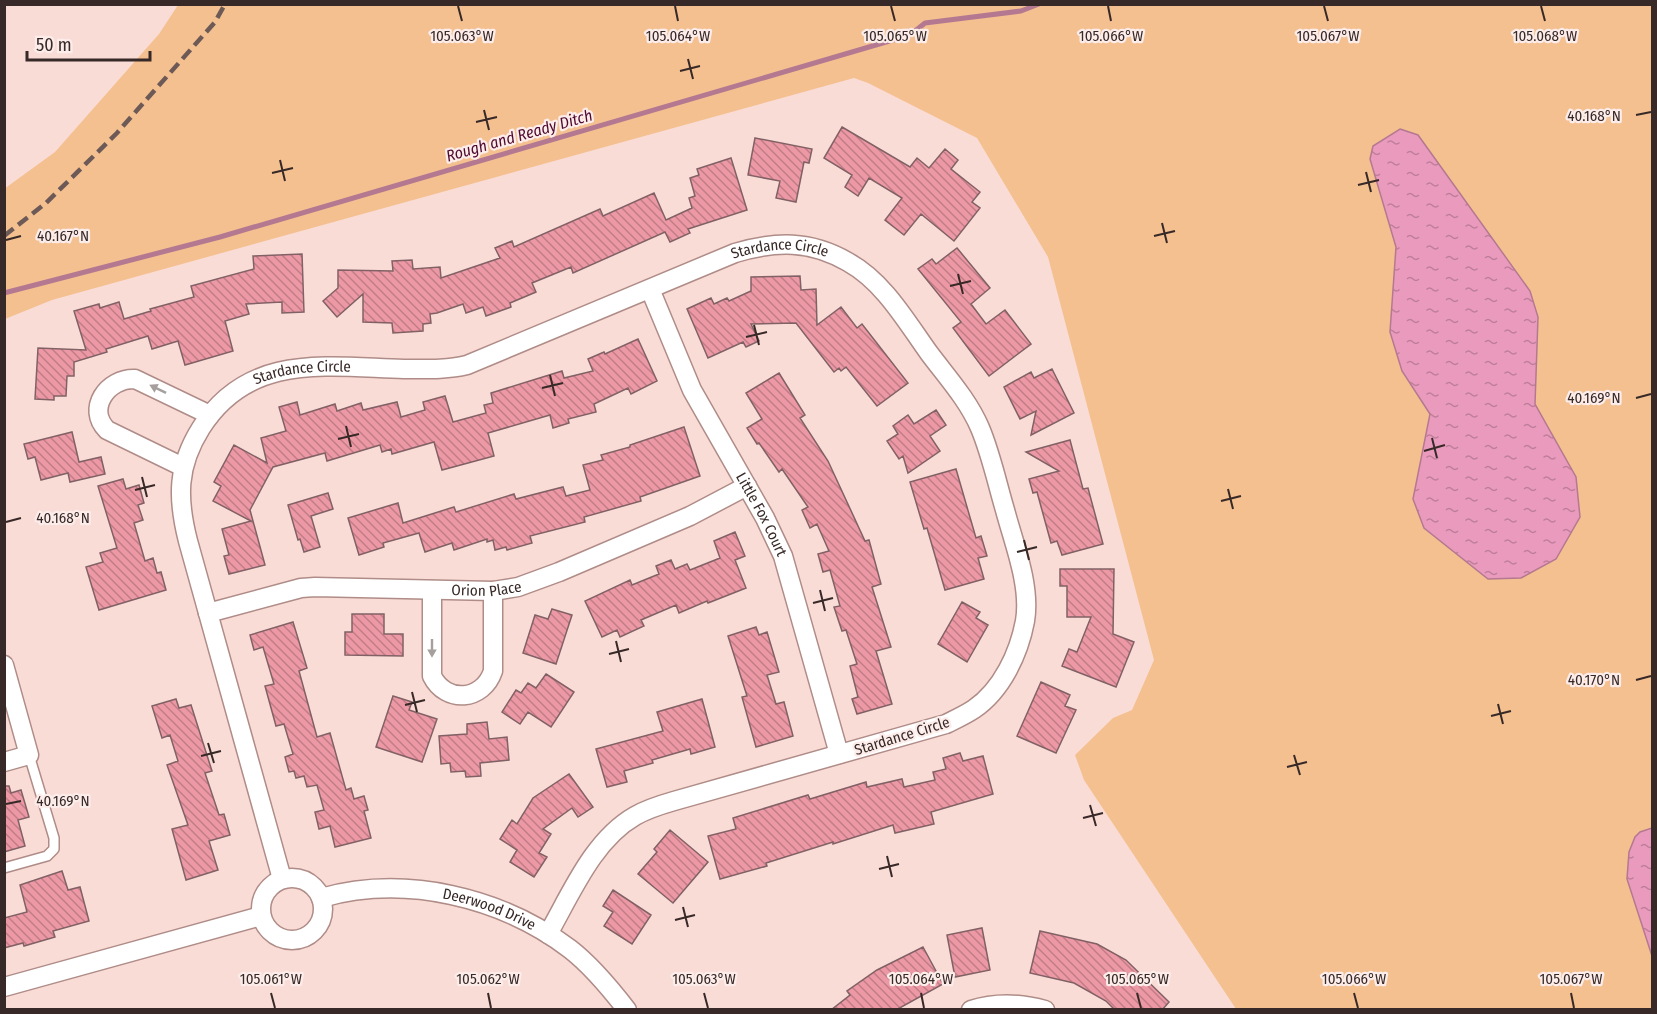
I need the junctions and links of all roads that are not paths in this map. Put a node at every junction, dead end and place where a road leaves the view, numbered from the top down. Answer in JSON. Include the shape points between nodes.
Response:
{"nodes":[{"id":1,"x":650,"y":289,"type":"junction"},
{"id":2,"x":210,"y":415,"type":"junction"},
{"id":3,"x":183,"y":467,"type":"junction"},
{"id":4,"x":747,"y":486,"type":"junction"},
{"id":5,"x":432,"y":590,"type":"junction"},
{"id":6,"x":493,"y":591,"type":"junction"},
{"id":7,"x":208,"y":613,"type":"junction"},
{"id":8,"x":4,"y":665,"type":"edge"},
{"id":9,"x":839,"y":754,"type":"junction"},
{"id":10,"x":29,"y":755,"type":"junction"},
{"id":11,"x":4,"y":762,"type":"edge"},
{"id":12,"x":4,"y":868,"type":"edge"},
{"id":13,"x":282,"y":879,"type":"junction"},
{"id":14,"x":321,"y":898,"type":"junction"},
{"id":15,"x":261,"y":916,"type":"junction"},
{"id":16,"x":548,"y":934,"type":"junction"},
{"id":17,"x":4,"y":987,"type":"edge"},
{"id":18,"x":627,"y":1010,"type":"edge"},
{"id":19,"x":971,"y":1010,"type":"edge"},
{"id":20,"x":1045,"y":1010,"type":"edge"}],
"edges":[{"from":1,"to":2,"type":"street","name":"Stardance Circle","via":[[458,367],[310,367],[276,371],[245,384]]},
{"from":1,"to":4,"type":"street","name":"Little Fox Court","via":[[692,390]]},
{"from":1,"to":9,"type":"street","name":"Stardance Circle","via":[[760,246],[797,244],[835,255],[862,271],[884,292],[968,405],[980,428],[1025,591],[1025,620],[1015,655],[995,689],[967,714],[932,729]]},
{"from":2,"to":3,"type":"street","name":"Stardance Circle","via":[[195,437]]},
{"from":2,"to":3,"type":"street","one_way":true,"via":[[135,379],[118,381],[104,393],[100,410],[106,428]]},
{"from":3,"to":7,"type":"street","name":"Stardance Circle","via":[[180,504]]},
{"from":4,"to":6,"type":"street","name":"Orion Place","via":[[690,516],[559,572],[518,587]]},
{"from":4,"to":9,"type":"street","name":"Little Fox Court","via":[[783,556]]},
{"from":5,"to":6,"type":"street","name":"Orion Place"},
{"from":5,"to":6,"type":"street","one_way":true,"via":[[432,676],[443,690],[462,695],[481,690],[493,672]]},
{"from":5,"to":7,"type":"street","name":"Orion Place","via":[[308,587]]},
{"from":7,"to":13,"type":"street","name":"Stardance Circle"},
{"from":8,"to":10,"type":"street"},
{"from":9,"to":16,"type":"street","name":"Stardance Circle","via":[[674,801],[635,816],[601,845]]},
{"from":10,"to":11,"type":"street"},
{"from":10,"to":12,"type":"lane","via":[[54,849],[45,857]]},
{"from":13,"to":14,"type":"street","via":[[306,881]]},
{"from":13,"to":15,"type":"street","via":[[267,889]]},
{"from":14,"to":15,"type":"street","via":[[322,917],[318,925],[296,940],[270,932]]},
{"from":14,"to":16,"type":"street","name":"Deerwood Drive","via":[[388,889],[440,893],[492,906]]},
{"from":15,"to":17,"type":"street"},
{"from":16,"to":18,"type":"street","name":"Deerwood Drive","via":[[592,968]]},
{"from":19,"to":20,"type":"street","via":[[1011,1004]]}]}
